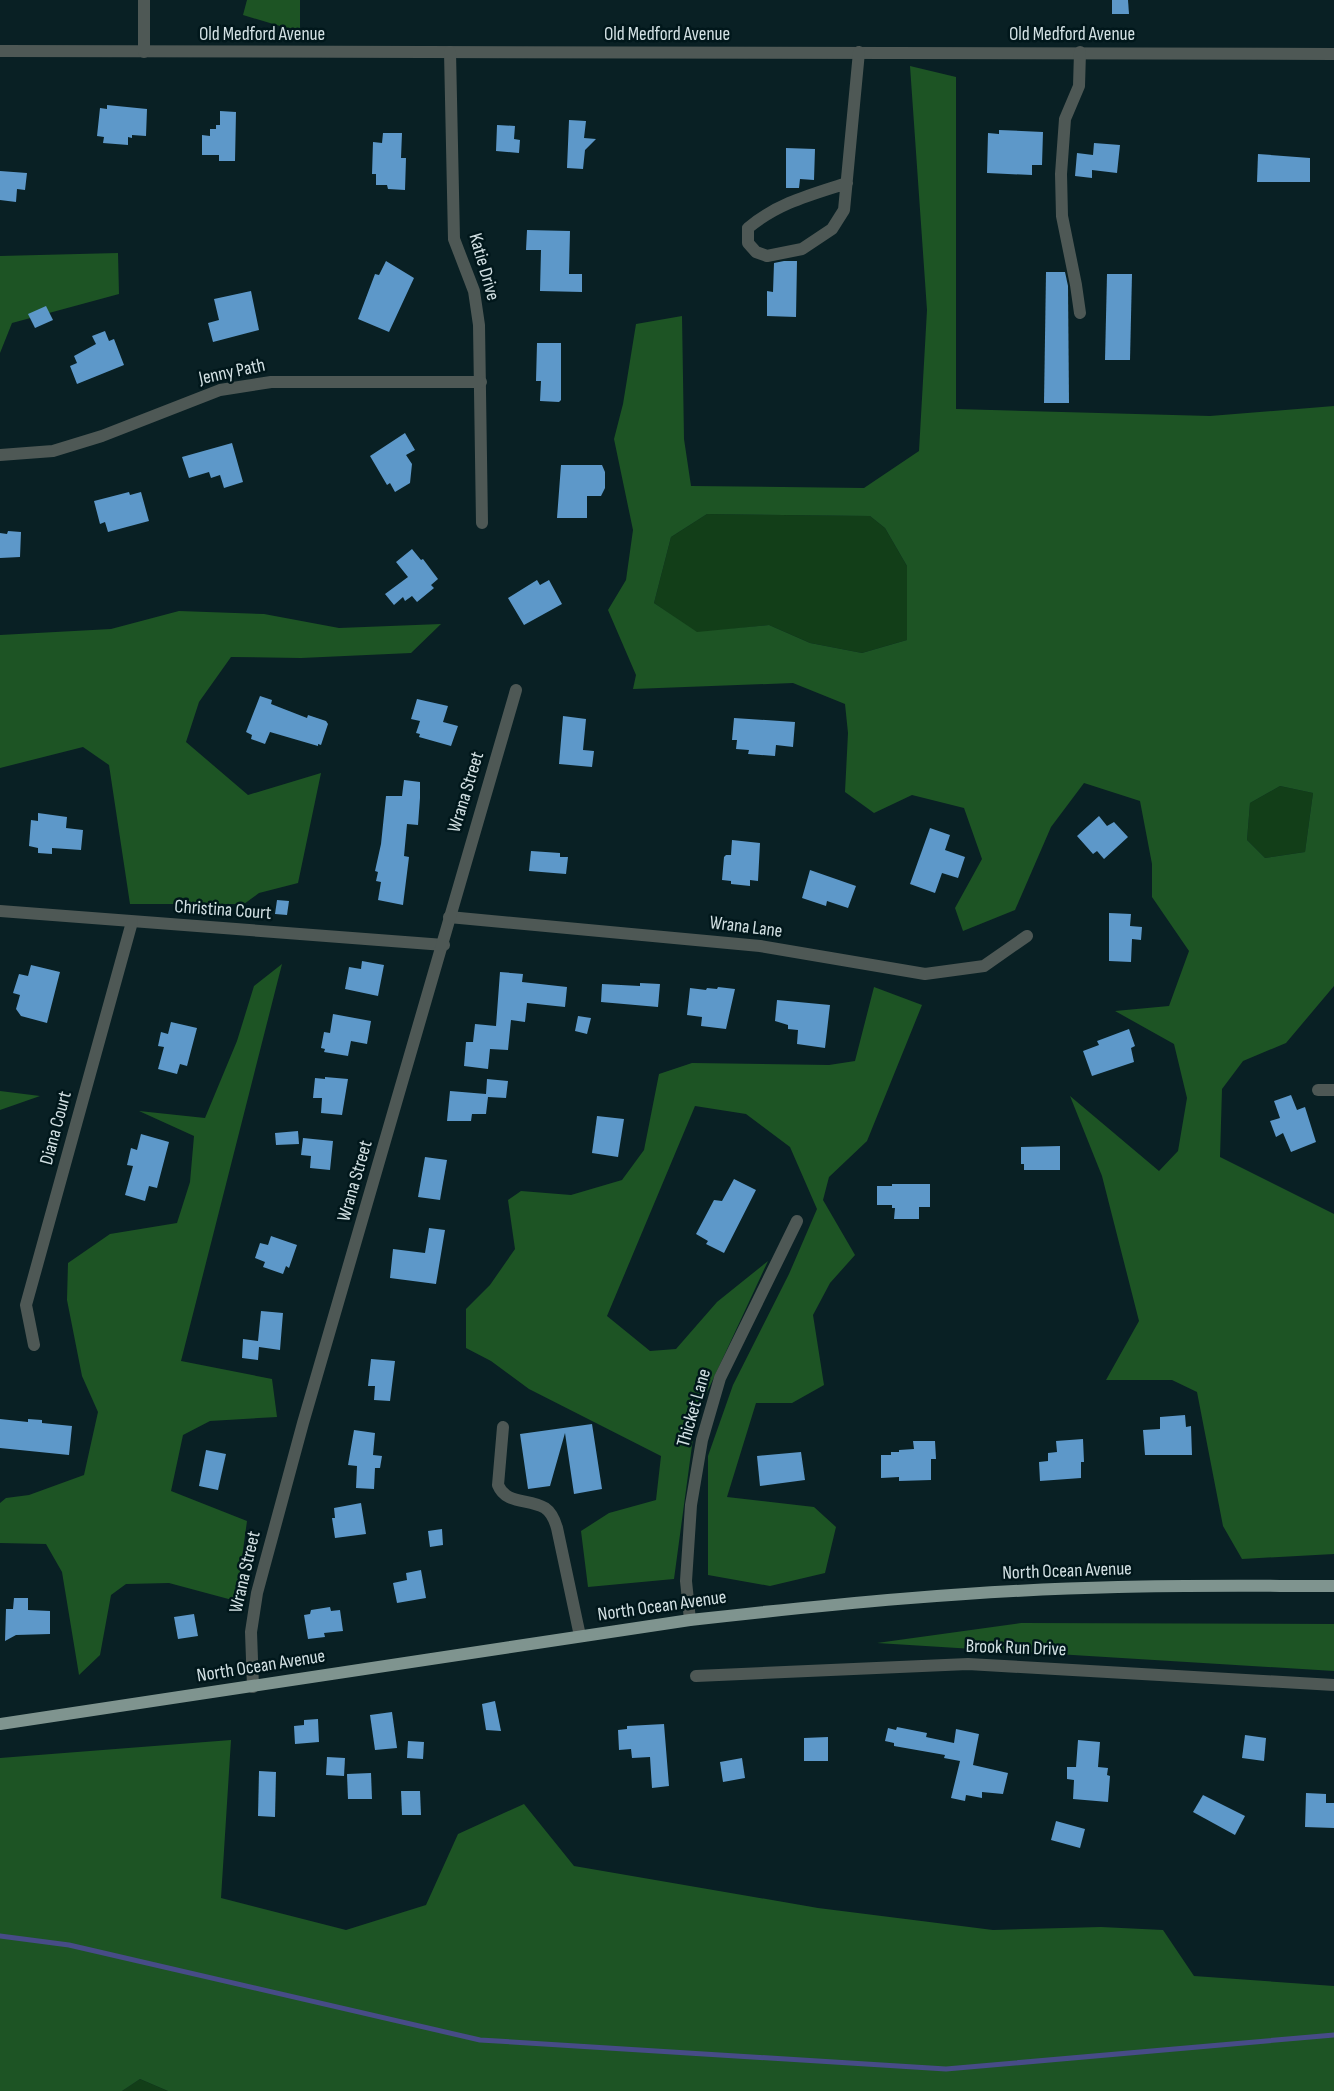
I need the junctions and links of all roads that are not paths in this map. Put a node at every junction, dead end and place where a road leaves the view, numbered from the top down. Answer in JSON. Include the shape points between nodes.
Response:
{"nodes":[{"id":1,"x":144,"y":0,"type":"edge"},
{"id":2,"x":0,"y":51,"type":"edge"},
{"id":3,"x":144,"y":52,"type":"junction"},
{"id":4,"x":450,"y":52,"type":"junction"},
{"id":5,"x":859,"y":52,"type":"junction"},
{"id":6,"x":1080,"y":52,"type":"junction"},
{"id":7,"x":1334,"y":54,"type":"edge"},
{"id":8,"x":847,"y":183,"type":"junction"},
{"id":9,"x":1080,"y":313,"type":"dead end"},
{"id":10,"x":481,"y":382,"type":"junction"},
{"id":11,"x":0,"y":454,"type":"edge"},
{"id":12,"x":482,"y":523,"type":"dead end"},
{"id":13,"x":516,"y":690,"type":"dead end"},
{"id":14,"x":0,"y":910,"type":"edge"},
{"id":15,"x":449,"y":917,"type":"junction"},
{"id":16,"x":132,"y":922,"type":"junction"},
{"id":17,"x":1027,"y":936,"type":"dead end"},
{"id":18,"x":444,"y":945,"type":"junction"},
{"id":19,"x":1318,"y":1090,"type":"dead end"},
{"id":20,"x":1334,"y":1090,"type":"edge"},
{"id":21,"x":797,"y":1221,"type":"dead end"},
{"id":22,"x":34,"y":1345,"type":"dead end"},
{"id":23,"x":503,"y":1427,"type":"dead end"},
{"id":24,"x":1334,"y":1586,"type":"edge"},
{"id":25,"x":690,"y":1620,"type":"junction"},
{"id":26,"x":580,"y":1636,"type":"junction"},
{"id":27,"x":696,"y":1676,"type":"dead end"},
{"id":28,"x":1334,"y":1685,"type":"edge"},
{"id":29,"x":254,"y":1687,"type":"junction"},
{"id":30,"x":0,"y":1724,"type":"edge"}],
"edges":[{"from":1,"to":3,"type":"street"},
{"from":2,"to":3,"type":"street","name":"Old Medford Avenue"},
{"from":3,"to":4,"type":"street","name":"Old Medford Avenue"},
{"from":4,"to":5,"type":"street","name":"Old Medford Avenue"},
{"from":4,"to":10,"type":"street","name":"Katie Drive","via":[[454,239],[474,291]]},
{"from":5,"to":6,"type":"street","name":"Old Medford Avenue"},
{"from":5,"to":8,"type":"street"},
{"from":6,"to":7,"type":"street","name":"Old Medford Avenue"},
{"from":6,"to":9,"type":"street","via":[[1079,86],[1065,119],[1061,174],[1062,216]]},
{"from":8,"to":8,"type":"street","via":[[844,210],[832,230],[802,249],[767,256],[756,252],[748,242],[748,228],[766,213],[791,201]]},
{"from":10,"to":11,"type":"street","name":"Jenny Path","via":[[271,382],[220,390],[102,436],[53,451]]},
{"from":10,"to":12,"type":"street","name":"Katie Drive"},
{"from":13,"to":15,"type":"street","name":"Wrana Street"},
{"from":14,"to":16,"type":"street","name":"Christina Court"},
{"from":15,"to":17,"type":"street","name":"Wrana Lane","via":[[760,946],[925,974],[984,966]]},
{"from":15,"to":18,"type":"street","name":"Wrana Street"},
{"from":16,"to":18,"type":"street","name":"Christina Court"},
{"from":16,"to":22,"type":"street","name":"Diana Court","via":[[26,1305]]},
{"from":18,"to":29,"type":"street","name":"Wrana Street","via":[[303,1423],[257,1593],[251,1632]]},
{"from":19,"to":20,"type":"street"},
{"from":21,"to":25,"type":"street","name":"Thicket Lane","via":[[720,1378],[702,1440],[691,1505],[686,1581]]},
{"from":23,"to":26,"type":"street","via":[[498,1485],[507,1497],[545,1508],[553,1517]]},
{"from":24,"to":25,"type":"main road","name":"North Ocean Avenue","via":[[1117,1587],[995,1592],[858,1602]]},
{"from":25,"to":26,"type":"main road","name":"North Ocean Avenue"},
{"from":26,"to":29,"type":"main road","name":"North Ocean Avenue"},
{"from":27,"to":28,"type":"street","name":"Brook Run Drive","via":[[968,1664]]},
{"from":29,"to":30,"type":"main road","name":"North Ocean Avenue"}]}
